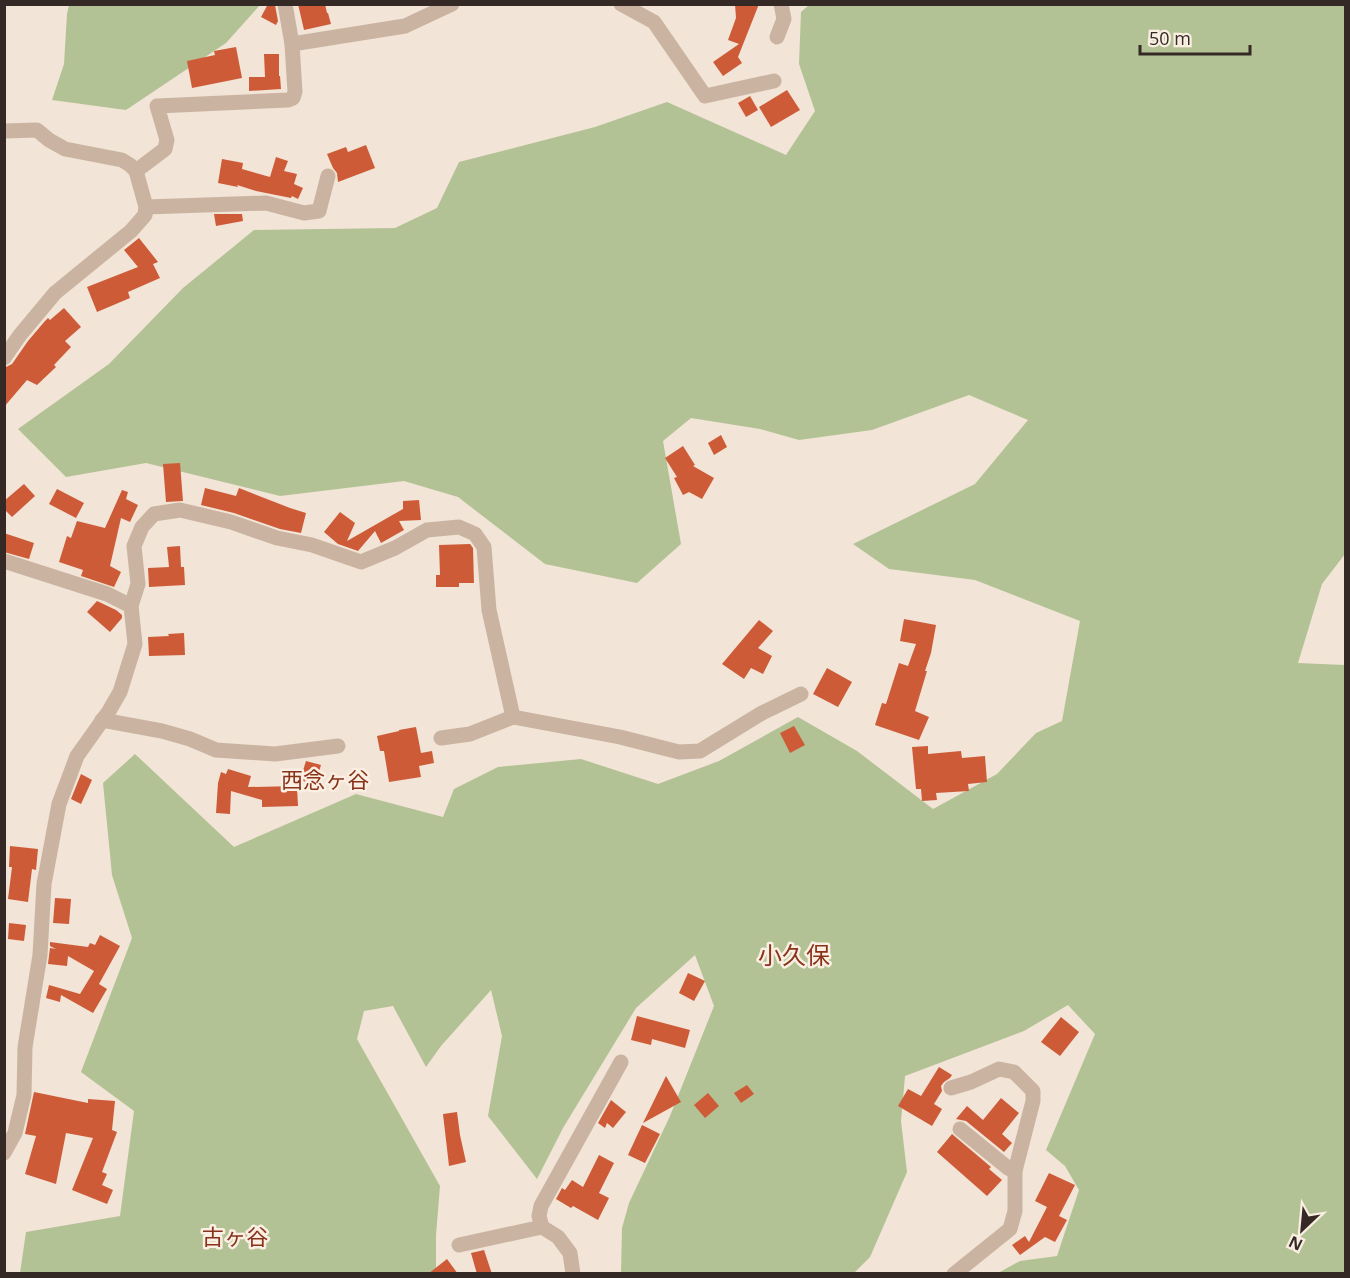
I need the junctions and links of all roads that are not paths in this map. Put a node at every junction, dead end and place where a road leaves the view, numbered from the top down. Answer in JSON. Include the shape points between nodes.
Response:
{"nodes":[{"id":1,"x":285,"y":4,"type":"edge"},
{"id":2,"x":452,"y":4,"type":"edge"},
{"id":3,"x":621,"y":4,"type":"edge"},
{"id":4,"x":781,"y":4,"type":"edge"},
{"id":5,"x":777,"y":37,"type":"dead end"},
{"id":6,"x":292,"y":44,"type":"junction"},
{"id":7,"x":774,"y":81,"type":"dead end"},
{"id":8,"x":4,"y":131,"type":"edge"},
{"id":9,"x":136,"y":171,"type":"junction"},
{"id":10,"x":328,"y":176,"type":"dead end"},
{"id":11,"x":146,"y":207,"type":"junction"},
{"id":12,"x":4,"y":358,"type":"edge"},
{"id":13,"x":4,"y":561,"type":"edge"},
{"id":14,"x":131,"y":606,"type":"junction"},
{"id":15,"x":801,"y":694,"type":"dead end"},
{"id":16,"x":513,"y":717,"type":"junction"},
{"id":17,"x":102,"y":720,"type":"junction"},
{"id":18,"x":441,"y":738,"type":"dead end"},
{"id":19,"x":338,"y":746,"type":"dead end"},
{"id":20,"x":621,"y":1062,"type":"dead end"},
{"id":21,"x":951,"y":1088,"type":"dead end"},
{"id":22,"x":960,"y":1129,"type":"dead end"},
{"id":23,"x":4,"y":1153,"type":"edge"},
{"id":24,"x":1015,"y":1171,"type":"junction"},
{"id":25,"x":542,"y":1227,"type":"junction"},
{"id":26,"x":459,"y":1245,"type":"dead end"},
{"id":27,"x":573,"y":1274,"type":"edge"},
{"id":28,"x":954,"y":1274,"type":"edge"}],
"edges":[{"from":1,"to":6,"type":"street"},
{"from":2,"to":6,"type":"street","via":[[405,26]]},
{"from":3,"to":7,"type":"street","via":[[654,22],[705,96]]},
{"from":4,"to":5,"type":"street","via":[[784,19]]},
{"from":6,"to":9,"type":"street","via":[[293,98],[158,106],[167,140],[165,149]]},
{"from":8,"to":9,"type":"street","via":[[37,130],[65,149],[122,160]]},
{"from":9,"to":11,"type":"street"},
{"from":10,"to":11,"type":"street","via":[[319,211],[304,213],[266,203]]},
{"from":11,"to":12,"type":"street","via":[[145,215],[131,231],[55,293]]},
{"from":13,"to":14,"type":"street","via":[[107,594]]},
{"from":14,"to":16,"type":"street","via":[[138,584],[134,546],[142,527],[154,514],[180,510],[312,544],[360,562],[427,530],[459,527],[475,534],[484,547],[489,610]]},
{"from":14,"to":17,"type":"street","via":[[135,644],[120,692]]},
{"from":15,"to":16,"type":"street","via":[[700,751],[679,752]]},
{"from":16,"to":18,"type":"street","via":[[470,734]]},
{"from":17,"to":19,"type":"street","via":[[162,731],[216,750],[275,754]]},
{"from":17,"to":23,"type":"street","via":[[76,756],[59,804],[44,884],[40,956],[25,1047],[24,1095],[15,1133]]},
{"from":20,"to":25,"type":"street","via":[[541,1206]]},
{"from":21,"to":24,"type":"street","via":[[999,1070],[1014,1072],[1033,1091]]},
{"from":22,"to":24,"type":"street"},
{"from":24,"to":28,"type":"street","via":[[1015,1211],[1010,1229]]},
{"from":25,"to":26,"type":"street"},
{"from":25,"to":27,"type":"street","via":[[558,1237],[570,1253]]}]}
